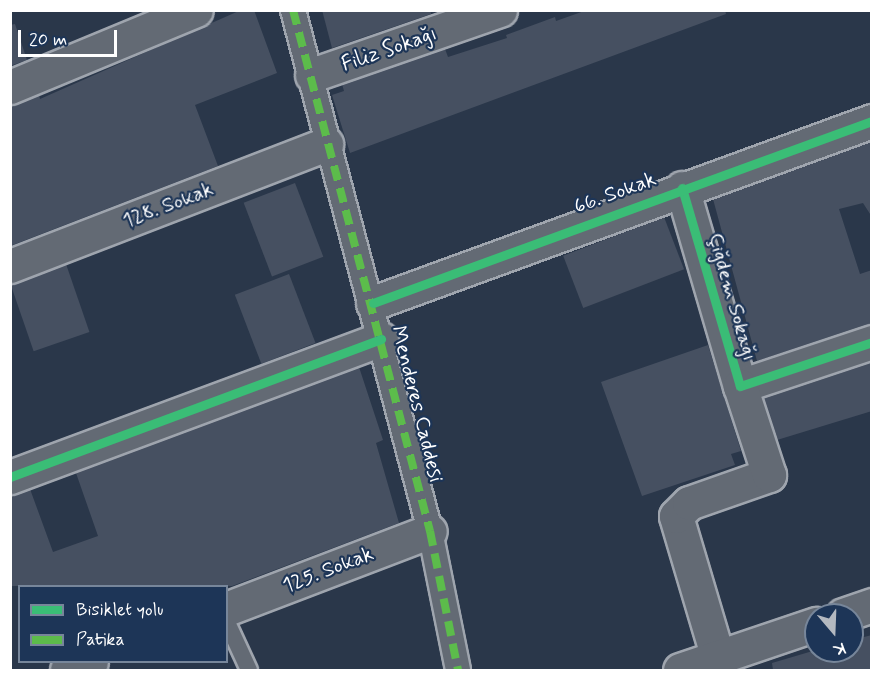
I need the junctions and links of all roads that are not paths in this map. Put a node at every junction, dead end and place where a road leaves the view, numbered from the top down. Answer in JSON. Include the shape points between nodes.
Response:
{"nodes":[{"id":1,"x":196,"y":10,"type":"edge"},
{"id":2,"x":293,"y":10,"type":"edge"},
{"id":3,"x":500,"y":10,"type":"edge"},
{"id":4,"x":312,"y":75,"type":"junction"},
{"id":5,"x":10,"y":87,"type":"edge"},
{"id":6,"x":872,"y":121,"type":"edge"},
{"id":7,"x":326,"y":144,"type":"junction"},
{"id":8,"x":682,"y":188,"type":"junction"},
{"id":9,"x":10,"y":266,"type":"edge"},
{"id":10,"x":372,"y":303,"type":"junction"},
{"id":11,"x":381,"y":339,"type":"junction"},
{"id":12,"x":872,"y":342,"type":"edge"},
{"id":13,"x":740,"y":386,"type":"junction"},
{"id":14,"x":10,"y":477,"type":"edge"},
{"id":15,"x":430,"y":531,"type":"junction"},
{"id":16,"x":228,"y":608,"type":"edge"},
{"id":17,"x":228,"y":624,"type":"edge"},
{"id":18,"x":804,"y":628,"type":"edge"},
{"id":19,"x":718,"y":658,"type":"junction"},
{"id":20,"x":88,"y":663,"type":"edge"},
{"id":21,"x":67,"y":670,"type":"edge"},
{"id":22,"x":249,"y":670,"type":"edge"},
{"id":23,"x":458,"y":670,"type":"edge"},
{"id":24,"x":680,"y":670,"type":"edge"}],
"edges":[{"from":1,"to":5,"type":"street"},
{"from":2,"to":4,"type":"street","name":"Menderes Caddesi"},
{"from":3,"to":4,"type":"street","name":"Filiz Sokağı"},
{"from":4,"to":7,"type":"street","name":"Menderes Caddesi"},
{"from":6,"to":8,"type":"street","name":"66. Sokak"},
{"from":7,"to":9,"type":"street","name":"128. Sokak"},
{"from":7,"to":10,"type":"street","name":"Menderes Caddesi"},
{"from":8,"to":10,"type":"street","name":"66. Sokak"},
{"from":8,"to":13,"type":"street","name":"Çiğdem Sokağı"},
{"from":10,"to":11,"type":"street","name":"Menderes Caddesi"},
{"from":11,"to":14,"type":"street"},
{"from":11,"to":15,"type":"street","name":"Menderes Caddesi"},
{"from":12,"to":13,"type":"street","name":"Çiğdem Sokağı"},
{"from":13,"to":19,"type":"street","via":[[769,476],[689,502],[676,516]]},
{"from":15,"to":16,"type":"street","name":"125. Sokak"},
{"from":15,"to":23,"type":"street","name":"Menderes Caddesi"},
{"from":17,"to":22,"type":"lane"},
{"from":18,"to":19,"type":"street"},
{"from":19,"to":24,"type":"street"},
{"from":20,"to":21,"type":"street"}]}
